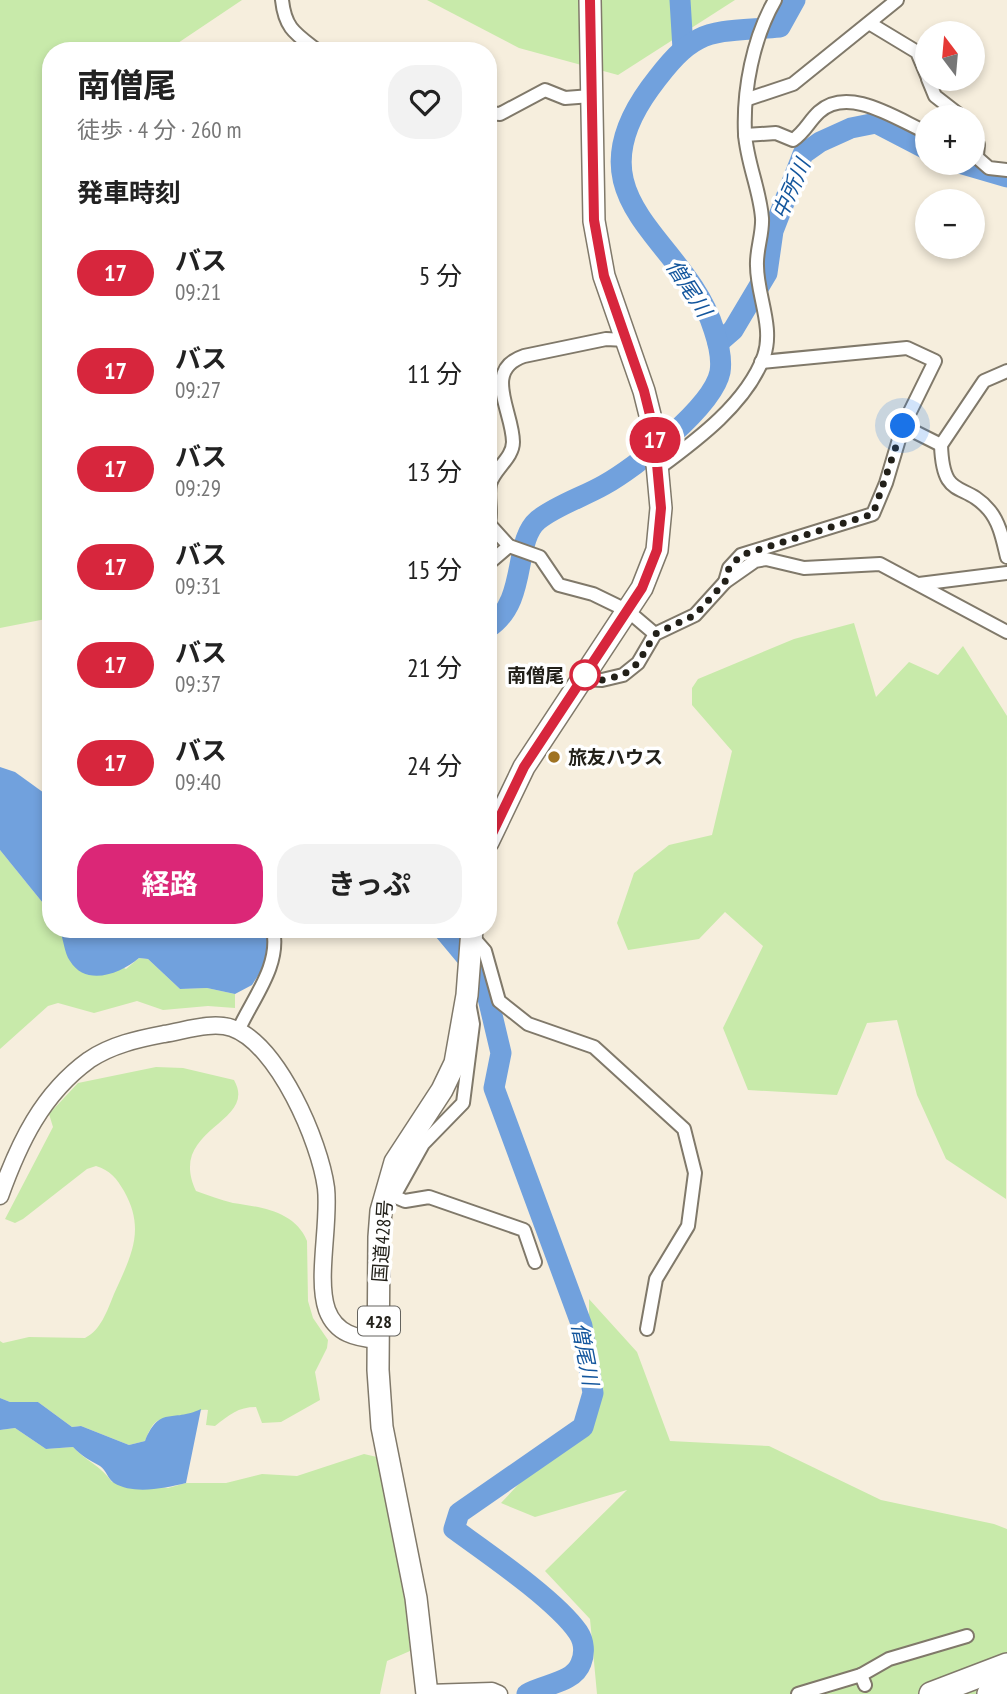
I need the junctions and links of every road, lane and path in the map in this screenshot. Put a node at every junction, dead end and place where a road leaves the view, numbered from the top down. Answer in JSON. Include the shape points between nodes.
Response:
{"nodes":[{"id":1,"x":282,"y":0,"type":"edge"},
{"id":2,"x":590,"y":0,"type":"edge"},
{"id":3,"x":775,"y":0,"type":"edge"},
{"id":4,"x":897,"y":0,"type":"edge"},
{"id":5,"x":869,"y":23,"type":"junction"},
{"id":6,"x":306,"y":42,"type":"edge"},
{"id":7,"x":915,"y":51,"type":"edge"},
{"id":8,"x":933,"y":91,"type":"edge"},
{"id":9,"x":591,"y":96,"type":"junction"},
{"id":10,"x":748,"y":99,"type":"junction"},
{"id":11,"x":947,"y":105,"type":"edge"},
{"id":12,"x":497,"y":114,"type":"edge"},
{"id":13,"x":915,"y":127,"type":"edge"},
{"id":14,"x":745,"y":135,"type":"junction"},
{"id":15,"x":985,"y":164,"type":"edge"},
{"id":16,"x":1007,"y":170,"type":"edge"},
{"id":17,"x":626,"y":340,"type":"junction"},
{"id":18,"x":761,"y":362,"type":"junction"},
{"id":19,"x":1007,"y":371,"type":"edge"},
{"id":20,"x":903,"y":426,"type":"junction"},
{"id":21,"x":941,"y":444,"type":"junction"},
{"id":22,"x":656,"y":450,"type":"junction"},
{"id":23,"x":497,"y":472,"type":"edge"},
{"id":24,"x":497,"y":534,"type":"edge"},
{"id":25,"x":509,"y":547,"type":"junction"},
{"id":26,"x":1007,"y":556,"type":"edge"},
{"id":27,"x":497,"y":557,"type":"edge"},
{"id":28,"x":1007,"y":573,"type":"edge"},
{"id":29,"x":725,"y":582,"type":"junction"},
{"id":30,"x":919,"y":584,"type":"junction"},
{"id":31,"x":628,"y":611,"type":"junction"},
{"id":32,"x":1007,"y":632,"type":"edge"},
{"id":33,"x":655,"y":634,"type":"junction"},
{"id":34,"x":582,"y":679,"type":"junction"},
{"id":35,"x":497,"y":823,"type":"edge"},
{"id":36,"x":273,"y":938,"type":"edge"},
{"id":37,"x":471,"y":938,"type":"edge"},
{"id":38,"x":473,"y":938,"type":"edge"},
{"id":39,"x":238,"y":1031,"type":"junction"},
{"id":40,"x":389,"y":1194,"type":"junction"},
{"id":41,"x":0,"y":1196,"type":"edge"},
{"id":42,"x":535,"y":1262,"type":"dead end"},
{"id":43,"x":647,"y":1329,"type":"dead end"},
{"id":44,"x":378,"y":1340,"type":"junction"},
{"id":45,"x":967,"y":1636,"type":"dead end"},
{"id":46,"x":1007,"y":1665,"type":"edge"},
{"id":47,"x":1007,"y":1687,"type":"edge"},
{"id":48,"x":496,"y":1693,"type":"edge"},
{"id":49,"x":427,"y":1694,"type":"edge"},
{"id":50,"x":798,"y":1694,"type":"edge"},
{"id":51,"x":931,"y":1694,"type":"edge"},
{"id":52,"x":989,"y":1694,"type":"edge"}],
"edges":[{"from":1,"to":6,"type":"street","via":[[284,20]]},
{"from":2,"to":9,"type":"highway"},
{"from":3,"to":10,"type":"street","via":[[759,37]]},
{"from":4,"to":5,"type":"street"},
{"from":5,"to":7,"type":"street"},
{"from":5,"to":10,"type":"street","via":[[793,84]]},
{"from":8,"to":11,"type":"street"},
{"from":9,"to":12,"type":"street","via":[[565,98],[545,90]]},
{"from":9,"to":17,"type":"highway","via":[[594,220],[604,276]]},
{"from":10,"to":14,"type":"street"},
{"from":13,"to":14,"type":"street","via":[[855,101],[837,102],[820,111],[793,140],[776,133]]},
{"from":14,"to":18,"type":"street","via":[[762,219],[757,266],[766,321]]},
{"from":15,"to":16,"type":"street"},
{"from":17,"to":22,"type":"highway"},
{"from":17,"to":23,"type":"street","via":[[606,339],[512,360],[501,378],[501,389],[512,450]]},
{"from":18,"to":20,"type":"street","via":[[907,348],[935,361]]},
{"from":18,"to":22,"type":"street","via":[[733,403],[691,444]]},
{"from":19,"to":21,"type":"street","via":[[984,381]]},
{"from":20,"to":21,"type":"street"},
{"from":20,"to":29,"type":"street","via":[[873,514],[741,555],[729,568]]},
{"from":21,"to":26,"type":"street","via":[[952,487],[975,497],[990,511]]},
{"from":22,"to":31,"type":"highway","via":[[661,508],[657,550]]},
{"from":24,"to":25,"type":"street"},
{"from":25,"to":27,"type":"street"},
{"from":25,"to":31,"type":"street","via":[[540,557],[559,585],[593,594]]},
{"from":28,"to":30,"type":"street"},
{"from":29,"to":30,"type":"street","via":[[755,561],[766,559],[804,568],[880,564]]},
{"from":29,"to":33,"type":"street","via":[[695,615]]},
{"from":30,"to":32,"type":"street"},
{"from":31,"to":33,"type":"street"},
{"from":31,"to":34,"type":"highway"},
{"from":33,"to":34,"type":"street","via":[[638,663],[623,675]]},
{"from":34,"to":35,"type":"highway","via":[[524,767]]},
{"from":36,"to":39,"type":"street","via":[[266,979]]},
{"from":37,"to":40,"type":"highway","name":"国道428号","number":"428","via":[[455,1063],[395,1162]]},
{"from":38,"to":43,"type":"street","via":[[485,951],[499,1000],[528,1024],[594,1047],[684,1129],[695,1173],[688,1226],[656,1279]]},
{"from":39,"to":41,"type":"street","via":[[215,1026],[132,1040],[95,1056],[63,1081],[33,1121]]},
{"from":39,"to":44,"type":"street","via":[[263,1048],[285,1078],[322,1168],[327,1309],[341,1330],[355,1338]]},
{"from":40,"to":42,"type":"street","via":[[405,1201],[429,1197],[524,1230]]},
{"from":40,"to":44,"type":"highway","name":"国道428号","number":"428","via":[[379,1237]]},
{"from":44,"to":49,"type":"highway","name":"国道428号","number":"428","via":[[384,1440],[416,1598]]},
{"from":45,"to":50,"type":"street","via":[[889,1659],[863,1680]]},
{"from":46,"to":51,"type":"highway"},
{"from":47,"to":52,"type":"highway"},
{"from":48,"to":49,"type":"street"}]}
